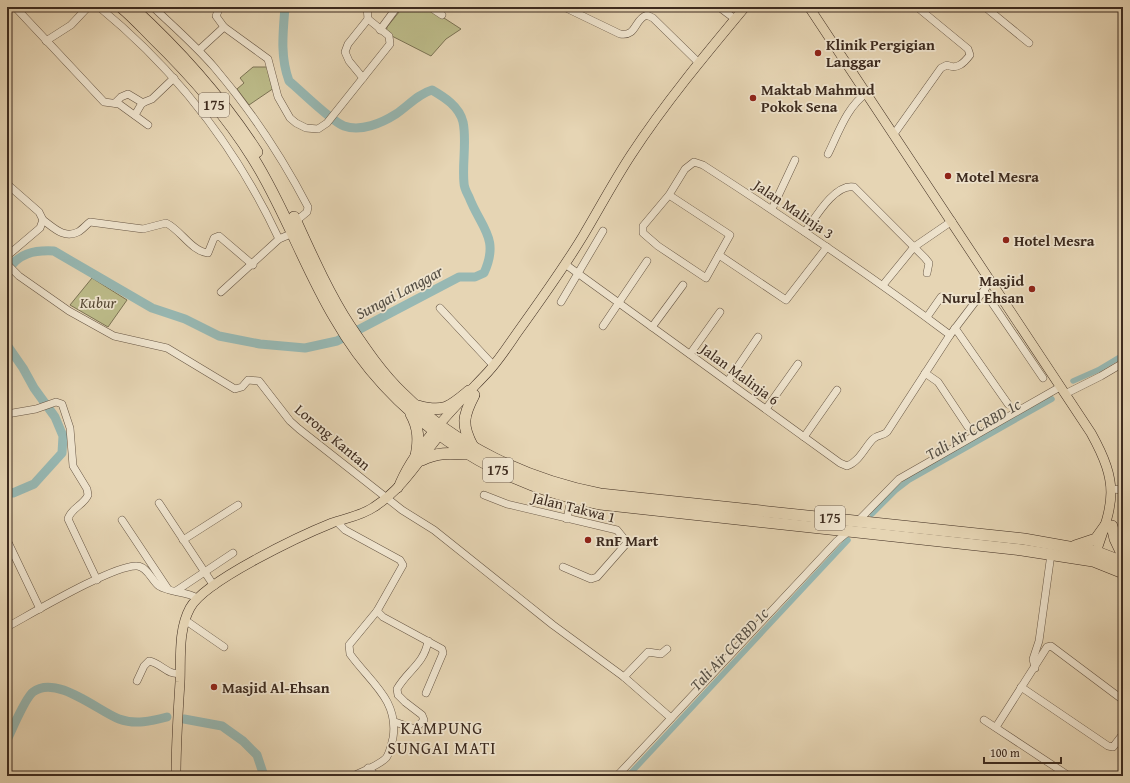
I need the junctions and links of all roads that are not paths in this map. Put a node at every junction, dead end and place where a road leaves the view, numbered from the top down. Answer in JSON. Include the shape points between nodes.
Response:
{"nodes":[{"id":1,"x":15,"y":7,"type":"edge"},
{"id":2,"x":88,"y":7,"type":"edge"},
{"id":3,"x":99,"y":7,"type":"edge"},
{"id":4,"x":121,"y":7,"type":"edge"},
{"id":5,"x":132,"y":7,"type":"edge"},
{"id":6,"x":153,"y":7,"type":"edge"},
{"id":7,"x":220,"y":7,"type":"edge"},
{"id":8,"x":367,"y":7,"type":"edge"},
{"id":9,"x":397,"y":7,"type":"edge"},
{"id":10,"x":430,"y":7,"type":"edge"},
{"id":11,"x":564,"y":7,"type":"edge"},
{"id":12,"x":719,"y":7,"type":"edge"},
{"id":13,"x":745,"y":7,"type":"edge"},
{"id":14,"x":809,"y":7,"type":"edge"},
{"id":15,"x":917,"y":7,"type":"edge"},
{"id":16,"x":984,"y":7,"type":"edge"},
{"id":17,"x":442,"y":15,"type":"dead end"},
{"id":18,"x":368,"y":19,"type":"junction"},
{"id":19,"x":735,"y":19,"type":"junction"},
{"id":20,"x":224,"y":27,"type":"junction"},
{"id":21,"x":380,"y":30,"type":"junction"},
{"id":22,"x":46,"y":41,"type":"junction"},
{"id":23,"x":1029,"y":43,"type":"dead end"},
{"id":24,"x":199,"y":50,"type":"junction"},
{"id":25,"x":699,"y":63,"type":"junction"},
{"id":26,"x":174,"y":78,"type":"junction"},
{"id":27,"x":363,"y":78,"type":"junction"},
{"id":28,"x":867,"y":93,"type":"junction"},
{"id":29,"x":116,"y":103,"type":"junction"},
{"id":30,"x":143,"y":103,"type":"junction"},
{"id":31,"x":135,"y":115,"type":"junction"},
{"id":32,"x":148,"y":125,"type":"dead end"},
{"id":33,"x":894,"y":134,"type":"junction"},
{"id":34,"x":828,"y":154,"type":"dead end"},
{"id":35,"x":795,"y":160,"type":"dead end"},
{"id":36,"x":7,"y":184,"type":"edge"},
{"id":37,"x":669,"y":195,"type":"junction"},
{"id":38,"x":772,"y":209,"type":"junction"},
{"id":39,"x":43,"y":220,"type":"junction"},
{"id":40,"x":296,"y":221,"type":"junction"},
{"id":41,"x":952,"y":221,"type":"junction"},
{"id":42,"x":604,"y":231,"type":"dead end"},
{"id":43,"x":293,"y":232,"type":"junction"},
{"id":44,"x":805,"y":232,"type":"junction"},
{"id":45,"x":280,"y":239,"type":"junction"},
{"id":46,"x":827,"y":247,"type":"junction"},
{"id":47,"x":914,"y":247,"type":"junction"},
{"id":48,"x":719,"y":255,"type":"junction"},
{"id":49,"x":7,"y":256,"type":"edge"},
{"id":50,"x":647,"y":261,"type":"dead end"},
{"id":51,"x":7,"y":264,"type":"edge"},
{"id":52,"x":253,"y":264,"type":"junction"},
{"id":53,"x":565,"y":264,"type":"junction"},
{"id":54,"x":578,"y":273,"type":"junction"},
{"id":55,"x":926,"y":273,"type":"dead end"},
{"id":56,"x":991,"y":281,"type":"junction"},
{"id":57,"x":683,"y":285,"type":"dead end"},
{"id":58,"x":883,"y":285,"type":"junction"},
{"id":59,"x":984,"y":291,"type":"junction"},
{"id":60,"x":221,"y":292,"type":"dead end"},
{"id":61,"x":940,"y":297,"type":"dead end"},
{"id":62,"x":561,"y":302,"type":"dead end"},
{"id":63,"x":618,"y":303,"type":"junction"},
{"id":64,"x":440,"y":308,"type":"dead end"},
{"id":65,"x":720,"y":312,"type":"dead end"},
{"id":66,"x":927,"y":317,"type":"junction"},
{"id":67,"x":603,"y":326,"type":"dead end"},
{"id":68,"x":345,"y":327,"type":"junction"},
{"id":69,"x":652,"y":327,"type":"junction"},
{"id":70,"x":1021,"y":327,"type":"junction"},
{"id":71,"x":956,"y":328,"type":"junction"},
{"id":72,"x":1013,"y":333,"type":"junction"},
{"id":73,"x":950,"y":335,"type":"junction"},
{"id":74,"x":758,"y":337,"type":"dead end"},
{"id":75,"x":1029,"y":340,"type":"junction"},
{"id":76,"x":1021,"y":345,"type":"junction"},
{"id":77,"x":690,"y":354,"type":"junction"},
{"id":78,"x":1123,"y":363,"type":"edge"},
{"id":79,"x":798,"y":364,"type":"dead end"},
{"id":80,"x":493,"y":365,"type":"junction"},
{"id":81,"x":1041,"y":366,"type":"junction"},
{"id":82,"x":925,"y":373,"type":"junction"},
{"id":83,"x":1043,"y":378,"type":"dead end"},
{"id":84,"x":728,"y":381,"type":"junction"},
{"id":85,"x":837,"y":390,"type":"dead end"},
{"id":86,"x":1063,"y":390,"type":"junction"},
{"id":87,"x":471,"y":393,"type":"junction"},
{"id":88,"x":1008,"y":404,"type":"dead end"},
{"id":89,"x":412,"y":408,"type":"junction"},
{"id":90,"x":766,"y":409,"type":"junction"},
{"id":91,"x":7,"y":414,"type":"edge"},
{"id":92,"x":968,"y":427,"type":"dead end"},
{"id":93,"x":440,"y":430,"type":"junction"},
{"id":94,"x":804,"y":437,"type":"junction"},
{"id":95,"x":470,"y":451,"type":"junction"},
{"id":96,"x":419,"y":458,"type":"junction"},
{"id":97,"x":1112,"y":489,"type":"junction"},
{"id":98,"x":1123,"y":490,"type":"edge"},
{"id":99,"x":484,"y":495,"type":"dead end"},
{"id":100,"x":386,"y":497,"type":"junction"},
{"id":101,"x":571,"y":499,"type":"junction"},
{"id":102,"x":159,"y":503,"type":"dead end"},
{"id":103,"x":238,"y":505,"type":"dead end"},
{"id":104,"x":567,"y":519,"type":"junction"},
{"id":105,"x":122,"y":520,"type":"dead end"},
{"id":106,"x":858,"y":521,"type":"junction"},
{"id":107,"x":337,"y":522,"type":"junction"},
{"id":108,"x":1109,"y":522,"type":"junction"},
{"id":109,"x":850,"y":530,"type":"junction"},
{"id":110,"x":7,"y":540,"type":"edge"},
{"id":111,"x":183,"y":540,"type":"junction"},
{"id":112,"x":1071,"y":547,"type":"junction"},
{"id":113,"x":233,"y":553,"type":"dead end"},
{"id":114,"x":1051,"y":554,"type":"junction"},
{"id":115,"x":1123,"y":556,"type":"edge"},
{"id":116,"x":1098,"y":557,"type":"junction"},
{"id":117,"x":1123,"y":562,"type":"edge"},
{"id":118,"x":563,"y":567,"type":"dead end"},
{"id":119,"x":204,"y":572,"type":"junction"},
{"id":120,"x":1123,"y":573,"type":"edge"},
{"id":121,"x":97,"y":580,"type":"junction"},
{"id":122,"x":214,"y":586,"type":"junction"},
{"id":123,"x":168,"y":589,"type":"junction"},
{"id":124,"x":176,"y":591,"type":"junction"},
{"id":125,"x":197,"y":598,"type":"junction"},
{"id":126,"x":40,"y":609,"type":"junction"},
{"id":127,"x":377,"y":611,"type":"junction"},
{"id":128,"x":185,"y":620,"type":"junction"},
{"id":129,"x":7,"y":627,"type":"edge"},
{"id":130,"x":428,"y":641,"type":"junction"},
{"id":131,"x":224,"y":647,"type":"dead end"},
{"id":132,"x":667,"y":650,"type":"dead end"},
{"id":133,"x":1035,"y":668,"type":"junction"},
{"id":134,"x":180,"y":673,"type":"junction"},
{"id":135,"x":624,"y":677,"type":"junction"},
{"id":136,"x":137,"y":680,"type":"dead end"},
{"id":137,"x":1021,"y":687,"type":"junction"},
{"id":138,"x":426,"y":693,"type":"dead end"},
{"id":139,"x":1123,"y":700,"type":"edge"},
{"id":140,"x":671,"y":718,"type":"junction"},
{"id":141,"x":984,"y":720,"type":"dead end"},
{"id":142,"x":395,"y":722,"type":"junction"},
{"id":143,"x":996,"y":727,"type":"junction"},
{"id":144,"x":1123,"y":734,"type":"edge"},
{"id":145,"x":368,"y":768,"type":"junction"},
{"id":146,"x":176,"y":776,"type":"edge"},
{"id":147,"x":355,"y":776,"type":"edge"},
{"id":148,"x":376,"y":776,"type":"edge"},
{"id":149,"x":617,"y":776,"type":"edge"},
{"id":150,"x":1069,"y":776,"type":"edge"}],
"edges":[{"from":1,"to":22,"type":"street"},
{"from":2,"to":22,"type":"street","via":[[71,25]]},
{"from":3,"to":26,"type":"street"},
{"from":4,"to":43,"type":"highway","number":"175","via":[[187,73],[226,120],[253,158]]},
{"from":5,"to":40,"type":"highway","number":"175","via":[[173,46],[226,106],[258,153]]},
{"from":6,"to":24,"type":"street"},
{"from":7,"to":20,"type":"street","via":[[216,16]]},
{"from":8,"to":18,"type":"street"},
{"from":9,"to":21,"type":"street"},
{"from":10,"to":17,"type":"street"},
{"from":11,"to":25,"type":"street","via":[[626,35],[634,31],[642,17],[647,15]]},
{"from":12,"to":19,"type":"street"},
{"from":13,"to":19,"type":"main road"},
{"from":14,"to":28,"type":"main road"},
{"from":15,"to":33,"type":"street","via":[[968,49],[970,55],[958,66],[947,65],[941,68]]},
{"from":16,"to":23,"type":"street"},
{"from":18,"to":21,"type":"street"},
{"from":18,"to":27,"type":"street","via":[[348,44],[345,52]]},
{"from":19,"to":25,"type":"main road"},
{"from":20,"to":24,"type":"street"},
{"from":20,"to":27,"type":"street","via":[[268,59],[278,97],[290,118],[306,128],[318,129],[327,123]]},
{"from":21,"to":27,"type":"street","via":[[389,36],[390,44]]},
{"from":22,"to":29,"type":"street","via":[[104,102]]},
{"from":24,"to":40,"type":"street","via":[[236,95],[304,198],[308,210]]},
{"from":25,"to":53,"type":"main road","via":[[630,156]]},
{"from":26,"to":30,"type":"street","via":[[152,99]]},
{"from":26,"to":45,"type":"street","via":[[232,154]]},
{"from":28,"to":33,"type":"main road"},
{"from":28,"to":34,"type":"street","via":[[860,97],[846,117]]},
{"from":29,"to":30,"type":"street","via":[[128,94]]},
{"from":29,"to":31,"type":"street"},
{"from":30,"to":31,"type":"street"},
{"from":31,"to":32,"type":"street"},
{"from":33,"to":41,"type":"main road"},
{"from":35,"to":38,"type":"street"},
{"from":36,"to":39,"type":"street","via":[[39,212]]},
{"from":37,"to":38,"type":"street","name":"Jalan Malinja 3","via":[[685,169],[694,162],[703,165]]},
{"from":37,"to":48,"type":"street","via":[[730,235]]},
{"from":37,"to":48,"type":"street","name":"Jalan Malinja 3","via":[[643,226],[643,233],[706,278]]},
{"from":38,"to":44,"type":"street","name":"Jalan Malinja 3"},
{"from":39,"to":49,"type":"street","via":[[40,228]]},
{"from":39,"to":52,"type":"street","via":[[60,233],[70,235],[79,232],[90,222],[143,229],[166,223],[205,253],[208,253],[216,236],[221,237]]},
{"from":40,"to":68,"type":"highway","number":"175"},
{"from":41,"to":47,"type":"street"},
{"from":41,"to":56,"type":"main road"},
{"from":42,"to":54,"type":"street"},
{"from":43,"to":45,"type":"street"},
{"from":43,"to":68,"type":"highway","number":"175","via":[[325,301]]},
{"from":44,"to":46,"type":"street","name":"Jalan Malinja 3"},
{"from":44,"to":47,"type":"street","via":[[836,192],[848,185],[854,186]]},
{"from":45,"to":52,"type":"street"},
{"from":46,"to":48,"type":"street","via":[[786,300]]},
{"from":46,"to":58,"type":"street","name":"Jalan Malinja 3"},
{"from":47,"to":55,"type":"street","via":[[929,263]]},
{"from":47,"to":58,"type":"street"},
{"from":50,"to":63,"type":"street"},
{"from":51,"to":100,"type":"street","name":"Lorong Kantan","via":[[19,276],[69,311],[114,336],[167,348],[234,389],[242,387],[248,380],[259,381],[290,421]]},
{"from":52,"to":60,"type":"street"},
{"from":53,"to":54,"type":"street","name":"Jalan Malinja 6"},
{"from":53,"to":80,"type":"main road"},
{"from":54,"to":62,"type":"street"},
{"from":54,"to":63,"type":"street","name":"Jalan Malinja 6"},
{"from":56,"to":59,"type":"street"},
{"from":56,"to":70,"type":"main road"},
{"from":57,"to":69,"type":"street"},
{"from":58,"to":66,"type":"street","name":"Jalan Malinja 3"},
{"from":59,"to":71,"type":"street"},
{"from":59,"to":72,"type":"street"},
{"from":61,"to":66,"type":"street"},
{"from":63,"to":67,"type":"street"},
{"from":63,"to":69,"type":"street","name":"Jalan Malinja 6"},
{"from":64,"to":80,"type":"street"},
{"from":65,"to":77,"type":"street"},
{"from":66,"to":73,"type":"street","name":"Jalan Malinja 3"},
{"from":68,"to":89,"type":"highway","number":"175","via":[[360,350]]},
{"from":69,"to":77,"type":"street","name":"Jalan Malinja 6"},
{"from":70,"to":72,"type":"street"},
{"from":70,"to":75,"type":"main road"},
{"from":71,"to":73,"type":"street"},
{"from":71,"to":88,"type":"street"},
{"from":72,"to":76,"type":"street"},
{"from":73,"to":82,"type":"street"},
{"from":74,"to":84,"type":"street"},
{"from":75,"to":76,"type":"street"},
{"from":75,"to":81,"type":"main road"},
{"from":76,"to":81,"type":"street"},
{"from":77,"to":84,"type":"street","name":"Jalan Malinja 6"},
{"from":78,"to":86,"type":"street","via":[[1101,376]]},
{"from":79,"to":90,"type":"street"},
{"from":80,"to":87,"type":"main road"},
{"from":81,"to":83,"type":"street"},
{"from":81,"to":86,"type":"main road"},
{"from":82,"to":92,"type":"street","via":[[938,382]]},
{"from":82,"to":94,"type":"street","name":"Jalan Malinja 6","via":[[890,428],[883,436],[873,439],[854,462],[847,466]]},
{"from":84,"to":90,"type":"street","name":"Jalan Malinja 6"},
{"from":85,"to":94,"type":"street"},
{"from":86,"to":97,"type":"main road","via":[[1102,454]]},
{"from":86,"to":106,"type":"street","via":[[899,479]]},
{"from":87,"to":89,"type":"highway","via":[[447,408]]},
{"from":87,"to":93,"type":"main road"},
{"from":87,"to":95,"type":"highway","via":[[464,420]]},
{"from":89,"to":93,"type":"highway","number":"175"},
{"from":89,"to":96,"type":"highway","via":[[418,434]]},
{"from":90,"to":94,"type":"street","name":"Jalan Malinja 6"},
{"from":91,"to":121,"type":"street","via":[[60,402],[63,407],[70,428],[73,466],[87,489],[87,498],[70,513],[68,519]]},
{"from":93,"to":95,"type":"highway","number":"175"},
{"from":93,"to":96,"type":"main road"},
{"from":95,"to":96,"type":"highway"},
{"from":95,"to":101,"type":"highway","number":"175","via":[[528,484]]},
{"from":95,"to":106,"type":"highway","number":"175","via":[[546,481],[600,494]]},
{"from":96,"to":100,"type":"main road","via":[[407,479]]},
{"from":97,"to":98,"type":"street"},
{"from":97,"to":108,"type":"main road"},
{"from":99,"to":104,"type":"street","name":"Jalan Takwa 1","via":[[507,504]]},
{"from":100,"to":107,"type":"main road","via":[[361,514]]},
{"from":100,"to":135,"type":"street","via":[[434,530],[531,608]]},
{"from":101,"to":104,"type":"street"},
{"from":101,"to":109,"type":"highway","number":"175","via":[[627,508]]},
{"from":102,"to":111,"type":"street"},
{"from":103,"to":111,"type":"street"},
{"from":104,"to":118,"type":"street","name":"Jalan Takwa 1","via":[[617,530],[626,544],[597,577],[591,579]]},
{"from":105,"to":123,"type":"street"},
{"from":106,"to":112,"type":"highway","number":"175","via":[[1024,539]]},
{"from":107,"to":122,"type":"main road","via":[[256,560]]},
{"from":107,"to":127,"type":"street","via":[[345,530],[402,562],[403,568]]},
{"from":108,"to":112,"type":"highway","via":[[1096,539]]},
{"from":108,"to":115,"type":"highway"},
{"from":108,"to":116,"type":"main road"},
{"from":109,"to":114,"type":"highway","number":"175"},
{"from":109,"to":140,"type":"street"},
{"from":110,"to":126,"type":"street"},
{"from":111,"to":119,"type":"street"},
{"from":112,"to":116,"type":"highway","number":"175"},
{"from":113,"to":119,"type":"street"},
{"from":114,"to":116,"type":"highway","number":"175"},
{"from":114,"to":133,"type":"street","via":[[1041,630],[1033,659]]},
{"from":116,"to":117,"type":"highway","number":"175"},
{"from":116,"to":120,"type":"highway","number":"175"},
{"from":119,"to":122,"type":"street"},
{"from":119,"to":124,"type":"street"},
{"from":121,"to":123,"type":"street","via":[[129,566],[139,566],[160,587]]},
{"from":121,"to":126,"type":"street"},
{"from":122,"to":125,"type":"main road"},
{"from":123,"to":124,"type":"street"},
{"from":124,"to":125,"type":"street"},
{"from":125,"to":128,"type":"main road"},
{"from":126,"to":129,"type":"street"},
{"from":127,"to":130,"type":"street"},
{"from":127,"to":142,"type":"street","via":[[352,641],[348,651],[382,692]]},
{"from":128,"to":131,"type":"street"},
{"from":128,"to":134,"type":"main road"},
{"from":130,"to":138,"type":"street","via":[[441,647],[443,651]]},
{"from":130,"to":142,"type":"street","via":[[422,659],[397,689],[398,695],[424,720],[415,729]]},
{"from":132,"to":135,"type":"street","via":[[661,654],[648,652]]},
{"from":133,"to":137,"type":"street"},
{"from":133,"to":139,"type":"street","via":[[1048,647],[1054,647]]},
{"from":134,"to":136,"type":"street","via":[[171,673],[157,663],[149,661]]},
{"from":134,"to":146,"type":"main road"},
{"from":135,"to":140,"type":"street"},
{"from":137,"to":143,"type":"street"},
{"from":137,"to":144,"type":"street","via":[[1108,746],[1113,747]]},
{"from":140,"to":149,"type":"street"},
{"from":141,"to":143,"type":"street"},
{"from":142,"to":145,"type":"street","via":[[388,755]]},
{"from":143,"to":150,"type":"street"},
{"from":145,"to":147,"type":"street"},
{"from":145,"to":148,"type":"street"}]}
